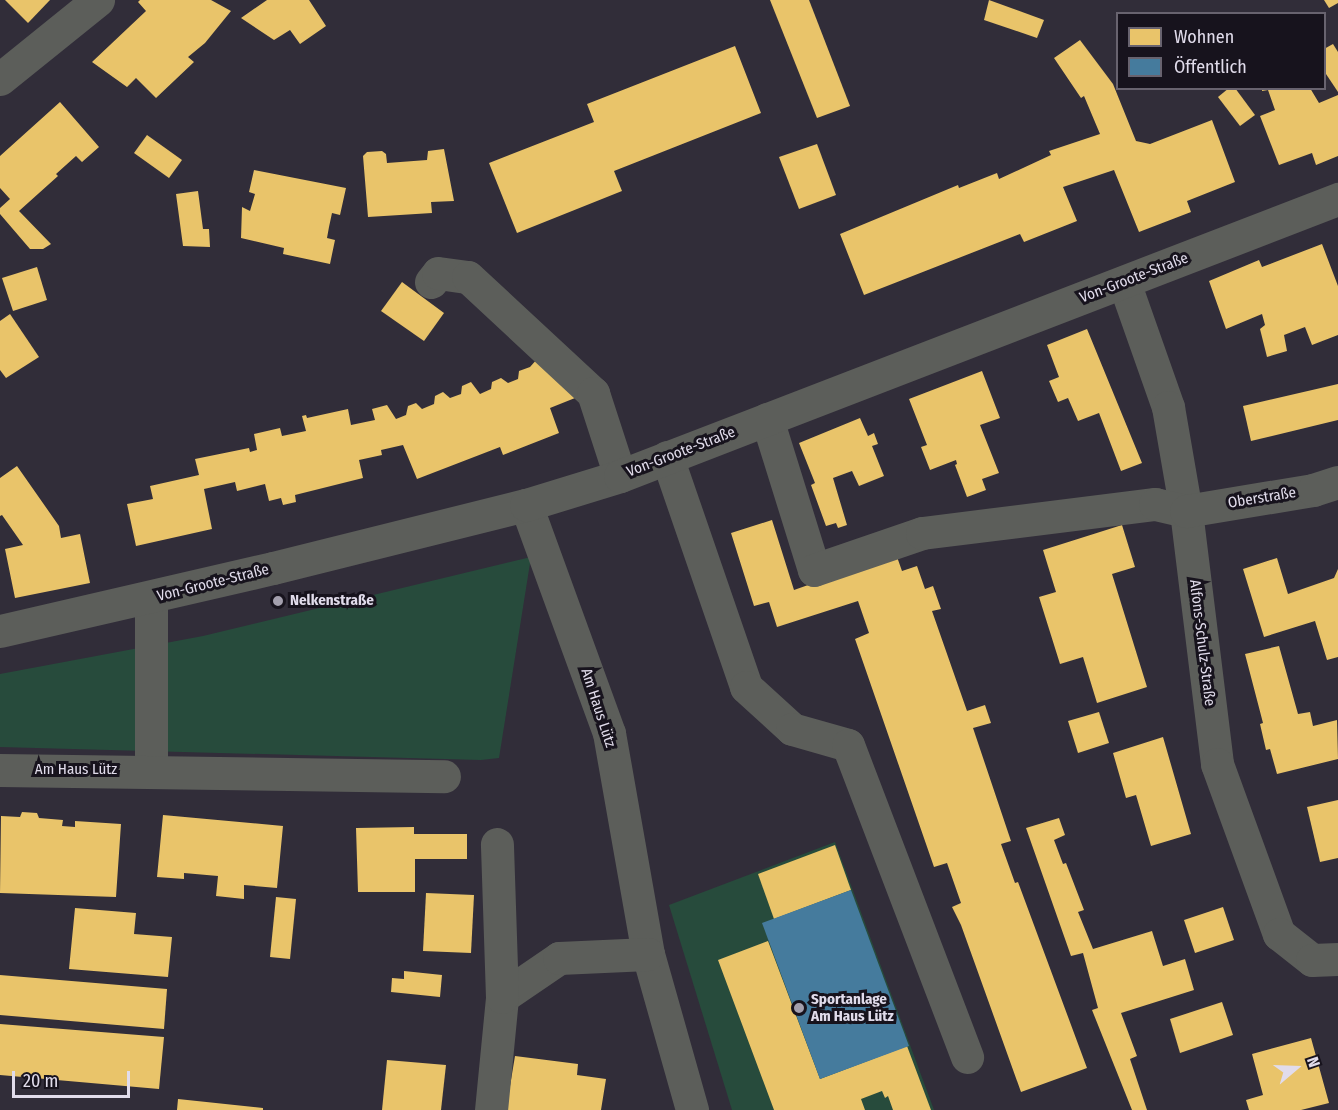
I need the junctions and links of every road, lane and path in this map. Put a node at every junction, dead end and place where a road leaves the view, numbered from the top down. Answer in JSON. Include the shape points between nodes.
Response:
{"nodes":[{"id":1,"x":98,"y":0,"type":"edge"},
{"id":2,"x":0,"y":80,"type":"edge"},
{"id":3,"x":1338,"y":199,"type":"edge"},
{"id":4,"x":431,"y":282,"type":"dead end"},
{"id":5,"x":1124,"y":282,"type":"junction"},
{"id":6,"x":767,"y":419,"type":"junction"},
{"id":7,"x":667,"y":457,"type":"junction"},
{"id":8,"x":620,"y":476,"type":"junction"},
{"id":9,"x":1338,"y":482,"type":"edge"},
{"id":10,"x":526,"y":505,"type":"junction"},
{"id":11,"x":1186,"y":511,"type":"junction"},
{"id":12,"x":151,"y":598,"type":"junction"},
{"id":13,"x":0,"y":631,"type":"edge"},
{"id":14,"x":0,"y":770,"type":"edge"},
{"id":15,"x":151,"y":770,"type":"junction"},
{"id":16,"x":444,"y":776,"type":"dead end"},
{"id":17,"x":497,"y":844,"type":"dead end"},
{"id":18,"x":648,"y":954,"type":"junction"},
{"id":19,"x":1338,"y":959,"type":"edge"},
{"id":20,"x":502,"y":997,"type":"junction"},
{"id":21,"x":967,"y":1057,"type":"dead end"},
{"id":22,"x":491,"y":1110,"type":"edge"},
{"id":23,"x":692,"y":1110,"type":"edge"}],
"edges":[{"from":1,"to":2,"type":"street"},
{"from":3,"to":5,"type":"street","name":"Von-Groote-Straße"},
{"from":4,"to":8,"type":"street","via":[[438,273],[468,277],[593,393]]},
{"from":5,"to":6,"type":"street","name":"Von-Groote-Straße"},
{"from":5,"to":11,"type":"street","name":"Alfons-Schulz-Straße","via":[[1168,407]]},
{"from":6,"to":7,"type":"street","name":"Von-Groote-Straße"},
{"from":6,"to":11,"type":"street","via":[[814,570],[922,533],[1155,504]]},
{"from":7,"to":8,"type":"street","name":"Von-Groote-Straße"},
{"from":7,"to":21,"type":"street","via":[[746,687],[792,729],[848,745]]},
{"from":8,"to":10,"type":"street","name":"Von-Groote-Straße"},
{"from":9,"to":11,"type":"street","name":"Oberstraße","via":[[1313,490]]},
{"from":10,"to":12,"type":"street","name":"Von-Groote-Straße"},
{"from":10,"to":18,"type":"street","name":"Am Haus Lütz","via":[[609,734]]},
{"from":11,"to":19,"type":"street","name":"Alfons-Schulz-Straße","via":[[1217,764],[1279,934],[1312,960]]},
{"from":12,"to":13,"type":"street","name":"Von-Groote-Straße"},
{"from":12,"to":15,"type":"street"},
{"from":14,"to":15,"type":"street","name":"Am Haus Lütz"},
{"from":15,"to":16,"type":"street","name":"Am Haus Lütz"},
{"from":17,"to":20,"type":"street"},
{"from":18,"to":20,"type":"street","via":[[559,958]]},
{"from":18,"to":23,"type":"street","name":"Am Haus Lütz"},
{"from":20,"to":22,"type":"street"}]}
